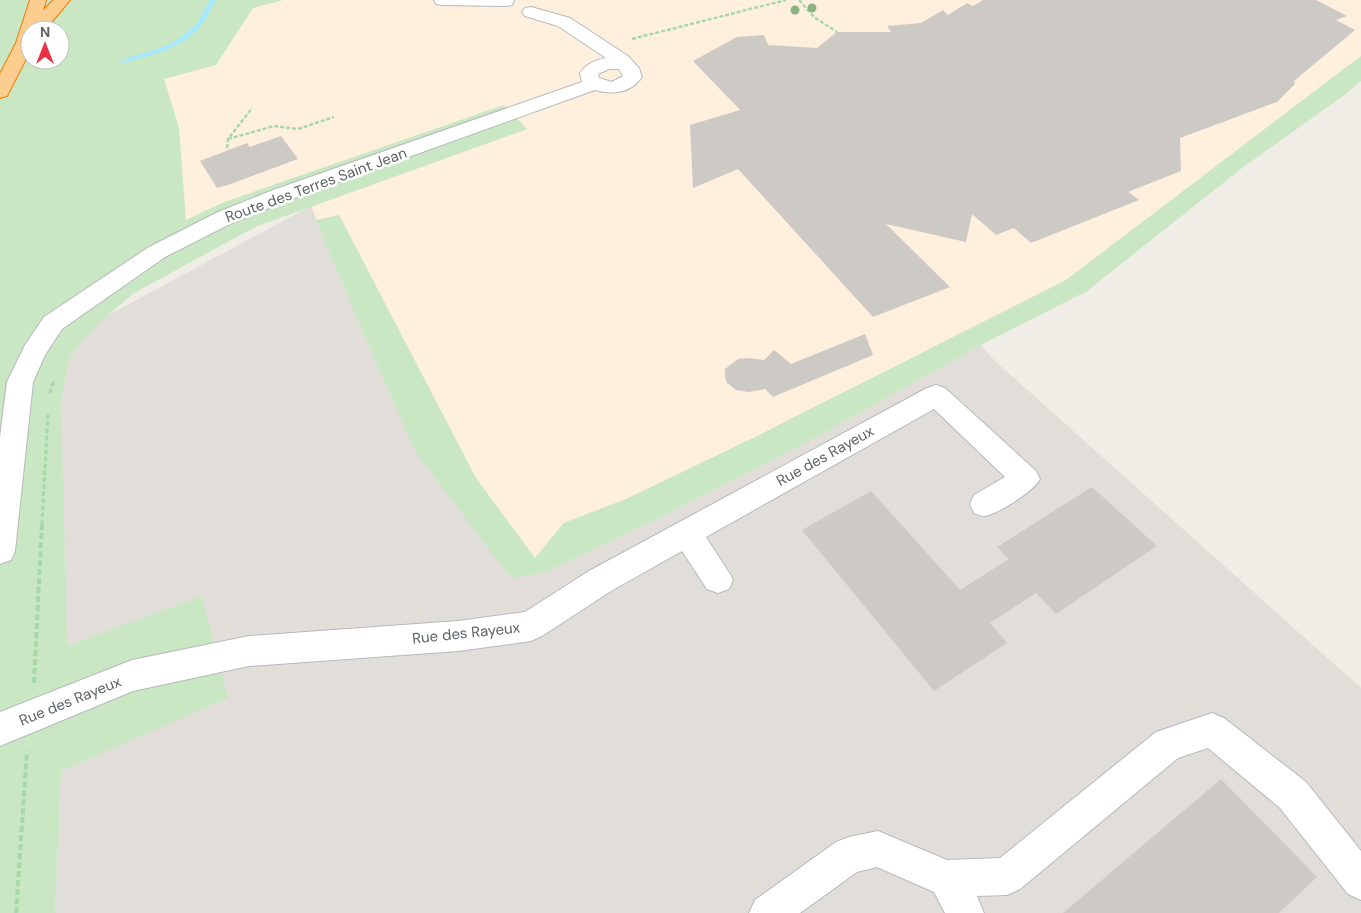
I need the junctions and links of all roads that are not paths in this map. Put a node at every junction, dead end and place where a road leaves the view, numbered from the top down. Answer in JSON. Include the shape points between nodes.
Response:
{"nodes":[{"id":1,"x":38,"y":0,"type":"edge"},
{"id":2,"x":62,"y":0,"type":"edge"},
{"id":3,"x":442,"y":0,"type":"edge"},
{"id":4,"x":506,"y":1,"type":"edge"},
{"id":5,"x":549,"y":2,"type":"edge"},
{"id":6,"x":531,"y":12,"type":"junction"},
{"id":7,"x":34,"y":20,"type":"edge"},
{"id":8,"x":45,"y":20,"type":"edge"},
{"id":9,"x":564,"y":22,"type":"junction"},
{"id":10,"x":594,"y":43,"type":"junction"},
{"id":11,"x":20,"y":55,"type":"edge"},
{"id":12,"x":597,"y":75,"type":"junction"},
{"id":13,"x":0,"y":92,"type":"edge"},
{"id":14,"x":984,"y":504,"type":"dead end"},
{"id":15,"x":686,"y":533,"type":"junction"},
{"id":16,"x":0,"y":551,"type":"edge"},
{"id":17,"x":718,"y":578,"type":"dead end"},
{"id":18,"x":0,"y":729,"type":"edge"},
{"id":19,"x":947,"y":879,"type":"junction"},
{"id":20,"x":1361,"y":881,"type":"edge"},
{"id":21,"x":768,"y":913,"type":"edge"},
{"id":22,"x":965,"y":913,"type":"edge"}],
"edges":[{"from":1,"to":7,"type":"highway"},
{"from":2,"to":8,"type":"highway"},
{"from":3,"to":4,"type":"street"},
{"from":4,"to":6,"type":"street","via":[[512,9]]},
{"from":5,"to":6,"type":"street","via":[[542,9]]},
{"from":5,"to":9,"type":"street"},
{"from":6,"to":9,"type":"street"},
{"from":9,"to":10,"type":"street"},
{"from":10,"to":12,"type":"street"},
{"from":10,"to":12,"type":"street","via":[[622,60],[633,72],[629,82],[609,88]]},
{"from":11,"to":13,"type":"highway"},
{"from":12,"to":16,"type":"street","name":"Route des Terres Saint Jean","via":[[224,218],[157,252],[54,323],[34,352],[20,382]]},
{"from":14,"to":15,"type":"street","name":"Rue des Rayeux","via":[[1026,479],[936,395]]},
{"from":15,"to":17,"type":"street"},
{"from":15,"to":18,"type":"street","name":"Rue des Rayeux","via":[[600,581],[531,626],[458,636],[249,651],[132,676]]},
{"from":19,"to":20,"type":"street","via":[[1006,876],[1168,744],[1212,730],[1293,796]]},
{"from":19,"to":21,"type":"street","via":[[878,849],[849,855]]},
{"from":19,"to":22,"type":"street"}]}
